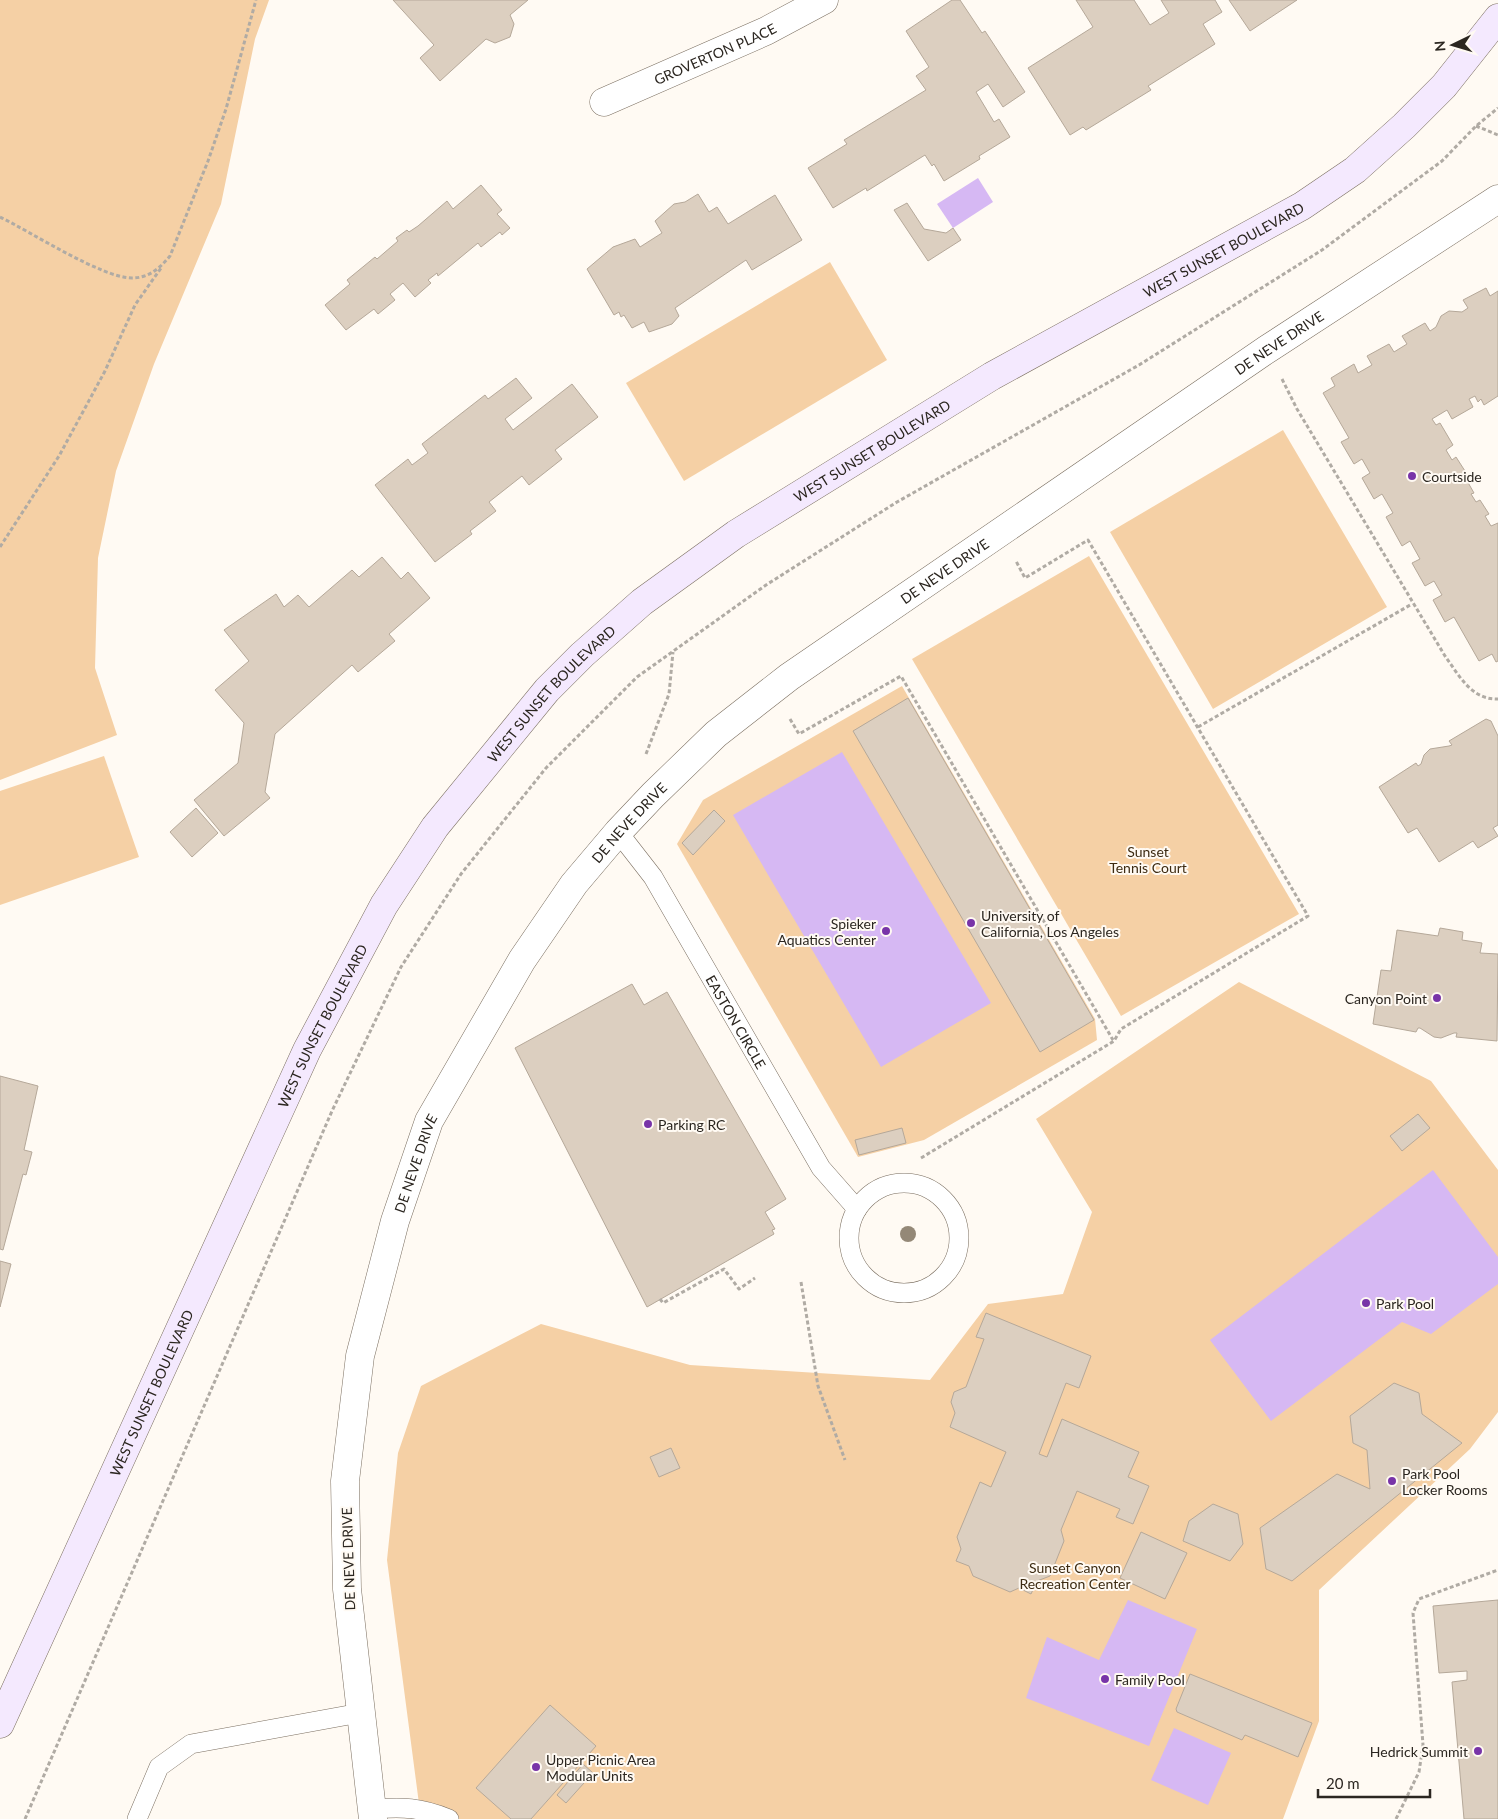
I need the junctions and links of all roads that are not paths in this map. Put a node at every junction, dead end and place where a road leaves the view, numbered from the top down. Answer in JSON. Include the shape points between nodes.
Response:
{"nodes":[{"id":1,"x":824,"y":0,"type":"edge"},
{"id":2,"x":1498,"y":18,"type":"edge"},
{"id":3,"x":604,"y":102,"type":"dead end"},
{"id":4,"x":1498,"y":200,"type":"edge"},
{"id":5,"x":618,"y":832,"type":"junction"},
{"id":6,"x":857,"y":1209,"type":"junction"},
{"id":7,"x":360,"y":1712,"type":"junction"},
{"id":8,"x":0,"y":1724,"type":"edge"},
{"id":9,"x":372,"y":1814,"type":"edge"},
{"id":10,"x":137,"y":1819,"type":"edge"},
{"id":11,"x":449,"y":1819,"type":"edge"}],
"edges":[{"from":1,"to":3,"type":"street","name":"GROVERTON PLACE","via":[[766,31]]},
{"from":2,"to":8,"type":"main road","name":"WEST SUNSET BOULEVARD","via":[[1444,86],[1347,175],[1302,206],[992,376],[736,534],[642,602],[547,690],[435,827],[384,905],[328,1009]]},
{"from":4,"to":5,"type":"street","name":"DE NEVE DRIVE","via":[[1266,350],[789,676],[716,734]]},
{"from":5,"to":6,"type":"lane","name":"EASTON CIRCLE","via":[[653,877],[821,1168]]},
{"from":5,"to":7,"type":"street","name":"DE NEVE DRIVE","via":[[574,884],[522,960],[429,1121],[395,1221],[360,1356],[346,1482],[347,1589]]},
{"from":6,"to":6,"type":"lane","via":[[848,1238],[852,1256],[863,1274],[877,1286],[894,1292],[912,1292],[930,1287],[944,1276],[959,1243],[958,1224],[950,1208],[937,1194],[921,1186],[903,1183],[885,1186],[870,1195]]},
{"from":7,"to":9,"type":"street","name":"DE NEVE DRIVE"},
{"from":7,"to":10,"type":"lane","via":[[191,1744],[159,1767]]},
{"from":9,"to":11,"type":"lane","via":[[402,1807],[424,1809]]}]}
